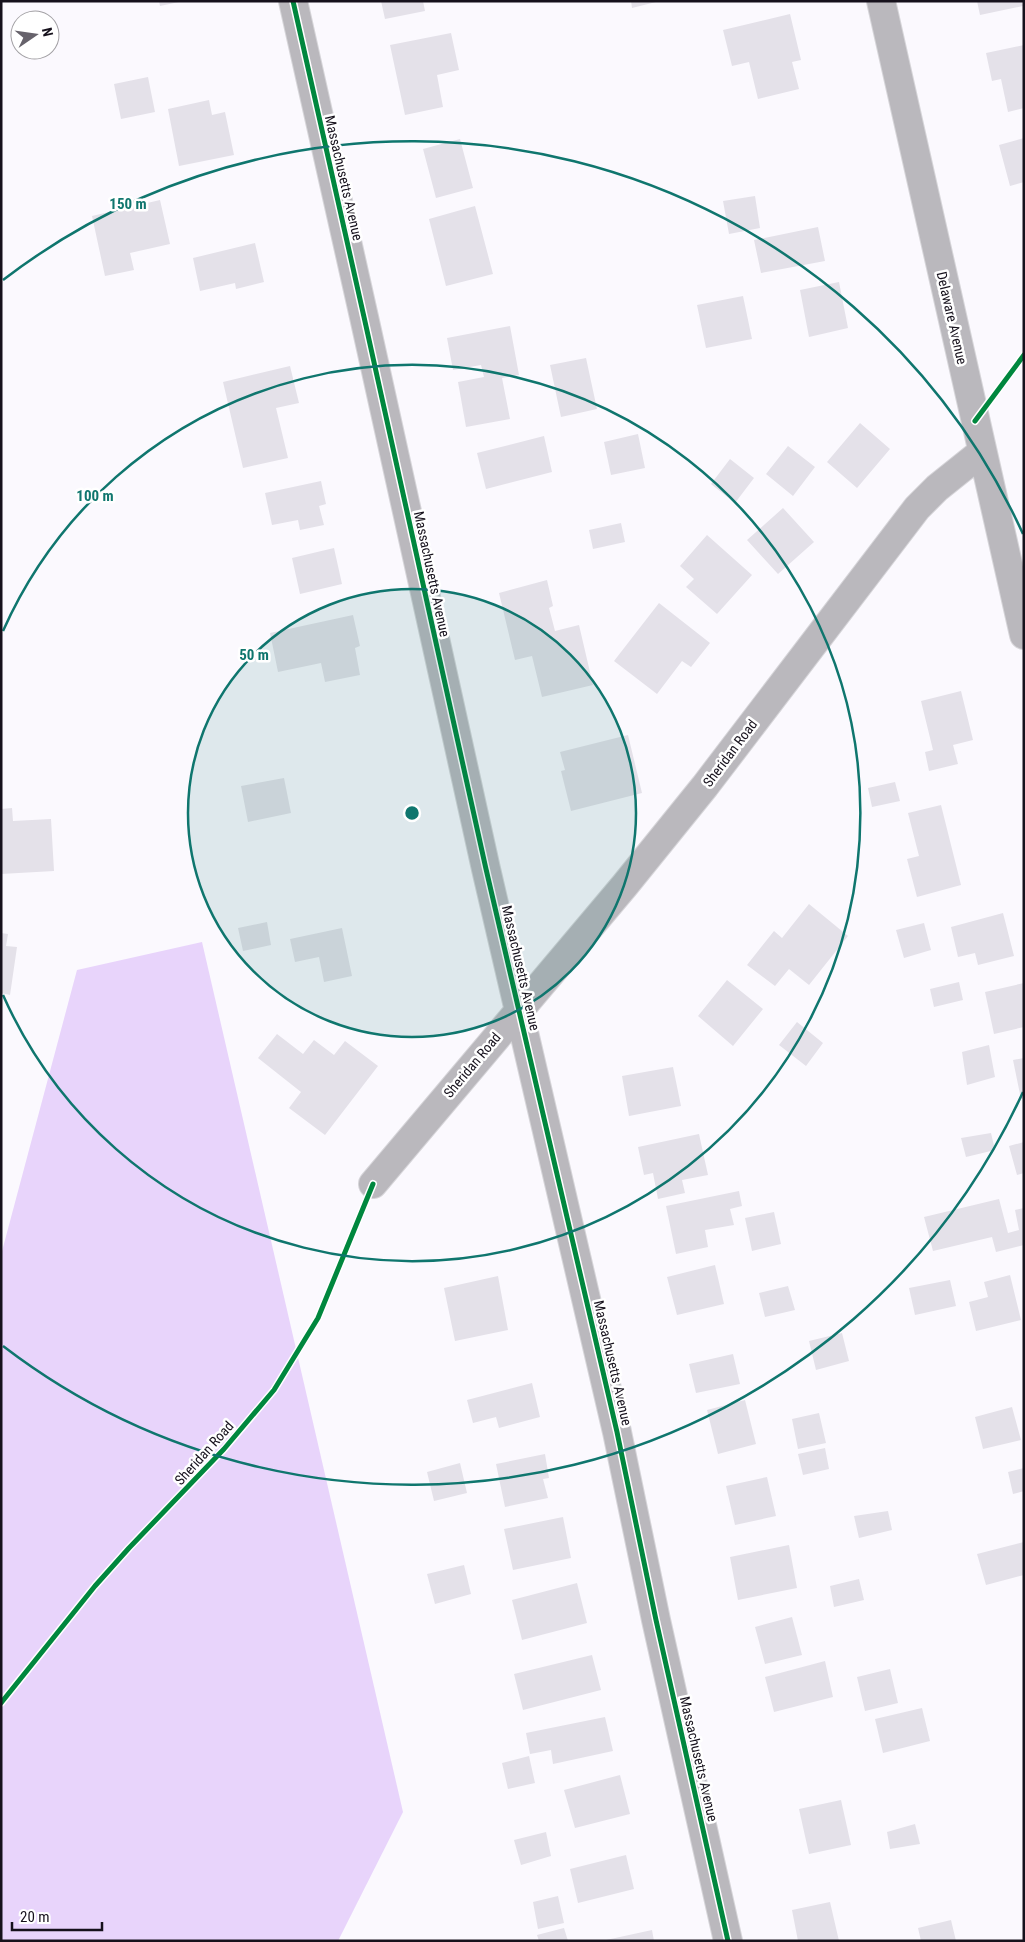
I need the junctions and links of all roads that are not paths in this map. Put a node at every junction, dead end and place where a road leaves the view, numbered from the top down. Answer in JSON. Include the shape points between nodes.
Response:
{"nodes":[{"id":1,"x":293,"y":1,"type":"edge"},
{"id":2,"x":881,"y":1,"type":"edge"},
{"id":3,"x":982,"y":452,"type":"junction"},
{"id":4,"x":1024,"y":635,"type":"edge"},
{"id":5,"x":520,"y":1009,"type":"junction"},
{"id":6,"x":373,"y":1184,"type":"dead end"},
{"id":7,"x":728,"y":1941,"type":"edge"}],
"edges":[{"from":1,"to":5,"type":"street","name":"Massachusetts Avenue"},
{"from":2,"to":3,"type":"street","name":"Delaware Avenue"},
{"from":3,"to":4,"type":"street","name":"Delaware Avenue"},
{"from":3,"to":5,"type":"street","name":"Sheridan Road","via":[[917,508],[705,786]]},
{"from":5,"to":6,"type":"street","name":"Sheridan Road"},
{"from":5,"to":7,"type":"street","name":"Massachusetts Avenue","via":[[617,1432]]}]}
